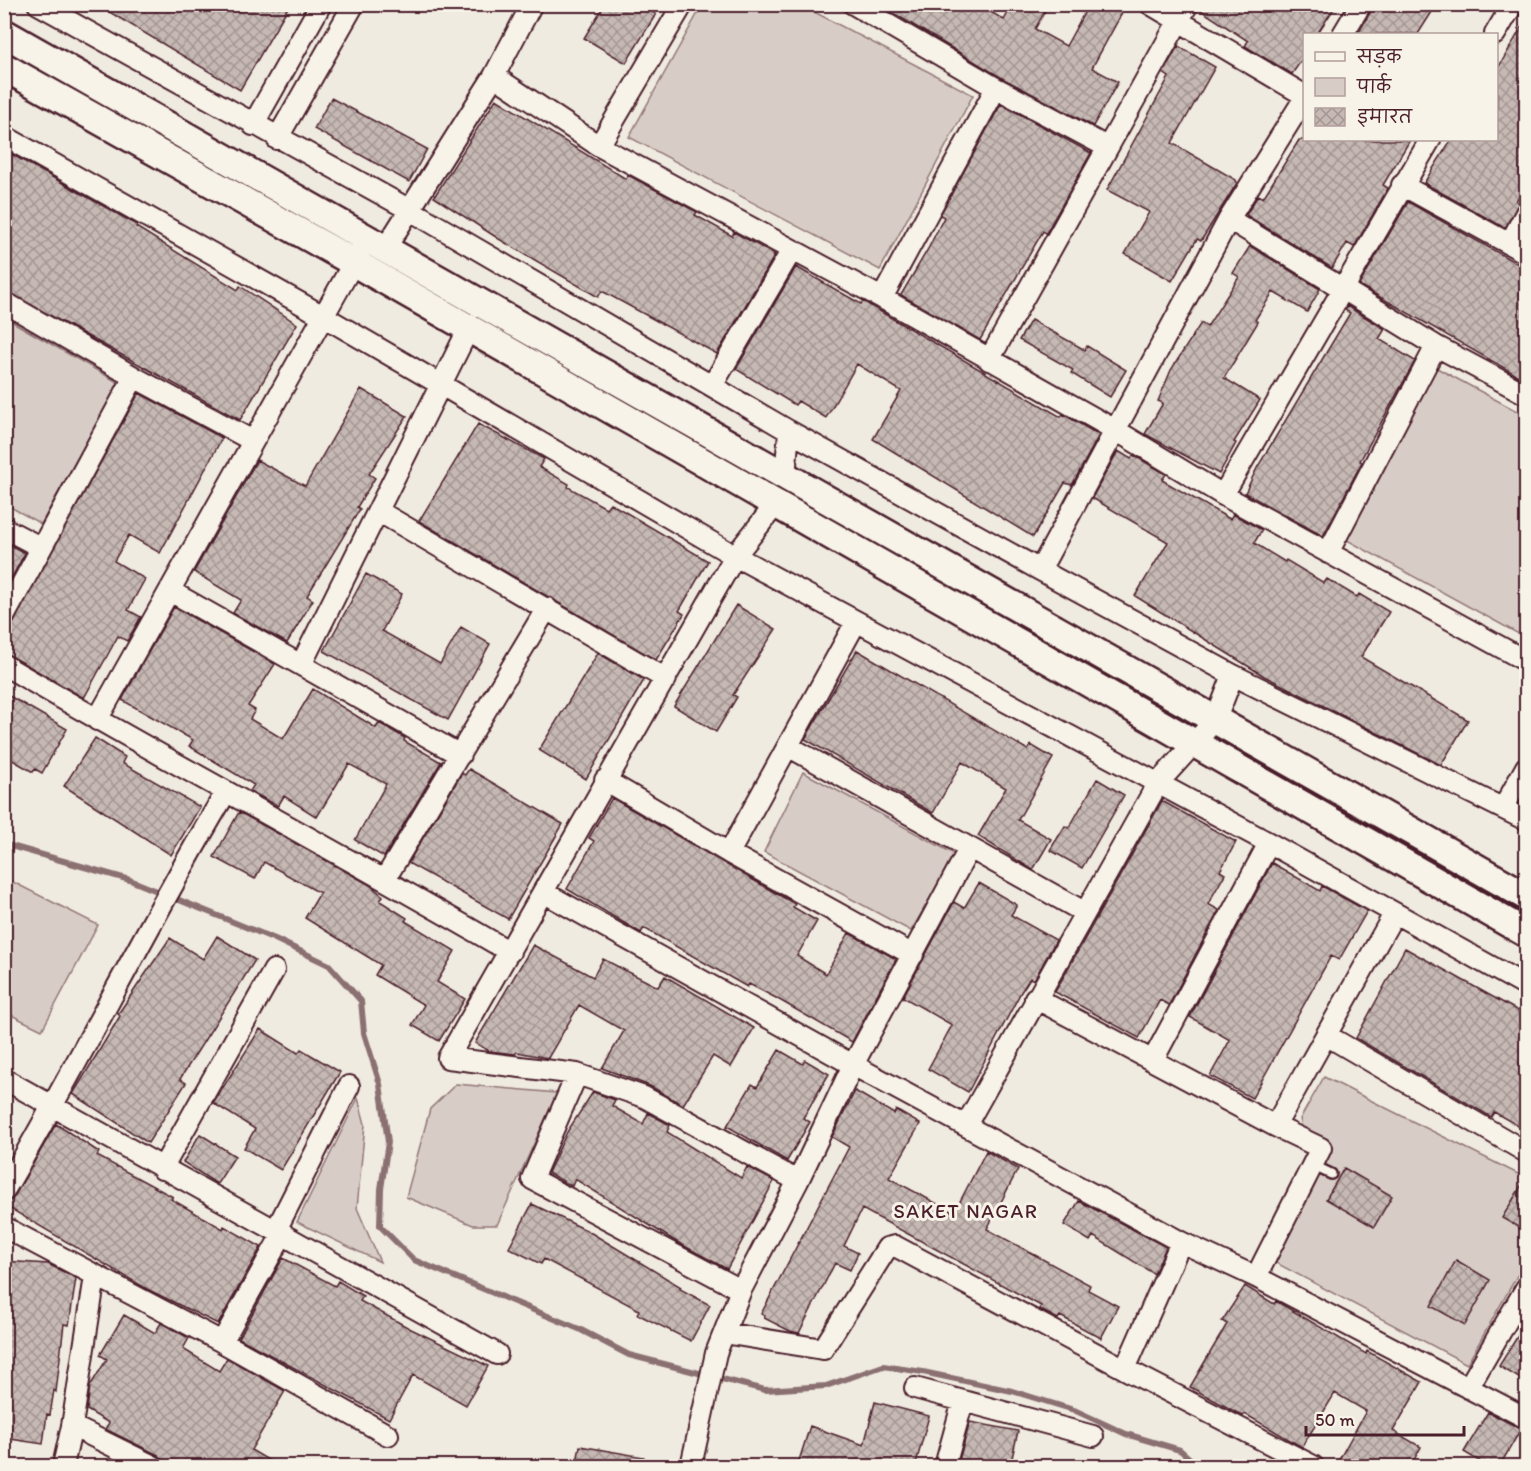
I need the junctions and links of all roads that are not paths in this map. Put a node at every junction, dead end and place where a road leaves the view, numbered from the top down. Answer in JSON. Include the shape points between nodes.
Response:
{"nodes":[{"id":1,"x":38,"y":4,"type":"edge"},
{"id":2,"x":321,"y":4,"type":"edge"},
{"id":3,"x":354,"y":4,"type":"edge"},
{"id":4,"x":532,"y":4,"type":"edge"},
{"id":5,"x":683,"y":4,"type":"edge"},
{"id":6,"x":853,"y":4,"type":"edge"},
{"id":7,"x":1150,"y":4,"type":"edge"},
{"id":8,"x":1361,"y":4,"type":"edge"},
{"id":9,"x":1513,"y":4,"type":"edge"},
{"id":10,"x":1184,"y":12,"type":"edge"},
{"id":11,"x":4,"y":33,"type":"edge"},
{"id":12,"x":1344,"y":33,"type":"edge"},
{"id":13,"x":1496,"y":33,"type":"edge"},
{"id":14,"x":4,"y":67,"type":"edge"},
{"id":15,"x":494,"y":76,"type":"junction"},
{"id":16,"x":996,"y":88,"type":"junction"},
{"id":17,"x":1303,"y":96,"type":"edge"},
{"id":18,"x":1303,"y":100,"type":"edge"},
{"id":19,"x":253,"y":125,"type":"junction"},
{"id":20,"x":4,"y":136,"type":"edge"},
{"id":21,"x":277,"y":139,"type":"junction"},
{"id":22,"x":1429,"y":141,"type":"edge"},
{"id":23,"x":598,"y":146,"type":"junction"},
{"id":24,"x":1107,"y":147,"type":"junction"},
{"id":25,"x":1402,"y":184,"type":"junction"},
{"id":26,"x":410,"y":210,"type":"junction"},
{"id":27,"x":1527,"y":213,"type":"edge"},
{"id":28,"x":1229,"y":219,"type":"junction"},
{"id":29,"x":1518,"y":248,"type":"edge"},
{"id":30,"x":368,"y":250,"type":"junction"},
{"id":31,"x":792,"y":250,"type":"junction"},
{"id":32,"x":1342,"y":290,"type":"junction"},
{"id":33,"x":882,"y":298,"type":"junction"},
{"id":34,"x":4,"y":302,"type":"edge"},
{"id":35,"x":323,"y":316,"type":"junction"},
{"id":36,"x":468,"y":330,"type":"junction"},
{"id":37,"x":1436,"y":346,"type":"junction"},
{"id":38,"x":988,"y":360,"type":"junction"},
{"id":39,"x":134,"y":377,"type":"junction"},
{"id":40,"x":439,"y":384,"type":"junction"},
{"id":41,"x":712,"y":386,"type":"junction"},
{"id":42,"x":1527,"y":394,"type":"edge"},
{"id":43,"x":789,"y":431,"type":"junction"},
{"id":44,"x":1117,"y":431,"type":"junction"},
{"id":45,"x":253,"y":441,"type":"junction"},
{"id":46,"x":785,"y":476,"type":"junction"},
{"id":47,"x":1223,"y":495,"type":"junction"},
{"id":48,"x":776,"y":504,"type":"junction"},
{"id":49,"x":378,"y":511,"type":"junction"},
{"id":50,"x":4,"y":528,"type":"edge"},
{"id":51,"x":40,"y":547,"type":"junction"},
{"id":52,"x":1328,"y":553,"type":"junction"},
{"id":53,"x":735,"y":556,"type":"junction"},
{"id":54,"x":1040,"y":570,"type":"junction"},
{"id":55,"x":170,"y":591,"type":"junction"},
{"id":56,"x":547,"y":608,"type":"junction"},
{"id":57,"x":4,"y":616,"type":"edge"},
{"id":58,"x":856,"y":622,"type":"junction"},
{"id":59,"x":1527,"y":661,"type":"edge"},
{"id":60,"x":4,"y":665,"type":"edge"},
{"id":61,"x":301,"y":665,"type":"junction"},
{"id":62,"x":1233,"y":675,"type":"junction"},
{"id":63,"x":666,"y":679,"type":"junction"},
{"id":64,"x":1216,"y":719,"type":"junction"},
{"id":65,"x":97,"y":720,"type":"junction"},
{"id":66,"x":1193,"y":742,"type":"junction"},
{"id":67,"x":788,"y":746,"type":"junction"},
{"id":68,"x":460,"y":755,"type":"junction"},
{"id":69,"x":1527,"y":767,"type":"edge"},
{"id":70,"x":604,"y":780,"type":"junction"},
{"id":71,"x":1158,"y":783,"type":"junction"},
{"id":72,"x":226,"y":792,"type":"junction"},
{"id":73,"x":1504,"y":807,"type":"junction"},
{"id":74,"x":1527,"y":820,"type":"edge"},
{"id":75,"x":1269,"y":843,"type":"junction"},
{"id":76,"x":969,"y":849,"type":"junction"},
{"id":77,"x":729,"y":853,"type":"junction"},
{"id":78,"x":386,"y":879,"type":"junction"},
{"id":79,"x":543,"y":891,"type":"junction"},
{"id":80,"x":1527,"y":896,"type":"edge"},
{"id":81,"x":1084,"y":912,"type":"junction"},
{"id":82,"x":1395,"y":914,"type":"junction"},
{"id":83,"x":1527,"y":933,"type":"edge"},
{"id":84,"x":510,"y":952,"type":"junction"},
{"id":85,"x":913,"y":955,"type":"junction"},
{"id":86,"x":274,"y":970,"type":"dead end"},
{"id":87,"x":1527,"y":986,"type":"edge"},
{"id":88,"x":1035,"y":998,"type":"junction"},
{"id":89,"x":1326,"y":1035,"type":"junction"},
{"id":90,"x":1153,"y":1060,"type":"junction"},
{"id":91,"x":853,"y":1065,"type":"junction"},
{"id":92,"x":577,"y":1074,"type":"junction"},
{"id":93,"x":4,"y":1079,"type":"edge"},
{"id":94,"x":349,"y":1086,"type":"dead end"},
{"id":95,"x":54,"y":1106,"type":"junction"},
{"id":96,"x":966,"y":1125,"type":"junction"},
{"id":97,"x":1275,"y":1126,"type":"junction"},
{"id":98,"x":1527,"y":1152,"type":"edge"},
{"id":99,"x":1312,"y":1165,"type":"junction"},
{"id":100,"x":162,"y":1169,"type":"junction"},
{"id":101,"x":1331,"y":1174,"type":"dead end"},
{"id":102,"x":798,"y":1181,"type":"junction"},
{"id":103,"x":4,"y":1191,"type":"edge"},
{"id":104,"x":4,"y":1227,"type":"edge"},
{"id":105,"x":279,"y":1231,"type":"junction"},
{"id":106,"x":1182,"y":1242,"type":"junction"},
{"id":107,"x":95,"y":1276,"type":"junction"},
{"id":108,"x":1256,"y":1277,"type":"junction"},
{"id":109,"x":1527,"y":1288,"type":"edge"},
{"id":110,"x":741,"y":1290,"type":"junction"},
{"id":111,"x":724,"y":1333,"type":"junction"},
{"id":112,"x":222,"y":1342,"type":"junction"},
{"id":113,"x":497,"y":1354,"type":"dead end"},
{"id":114,"x":1125,"y":1369,"type":"junction"},
{"id":115,"x":915,"y":1388,"type":"dead end"},
{"id":116,"x":1468,"y":1388,"type":"junction"},
{"id":117,"x":963,"y":1401,"type":"junction"},
{"id":118,"x":1527,"y":1418,"type":"edge"},
{"id":119,"x":72,"y":1426,"type":"junction"},
{"id":120,"x":388,"y":1435,"type":"dead end"},
{"id":121,"x":1093,"y":1436,"type":"dead end"},
{"id":122,"x":63,"y":1467,"type":"edge"},
{"id":123,"x":153,"y":1467,"type":"edge"},
{"id":124,"x":691,"y":1467,"type":"edge"},
{"id":125,"x":945,"y":1467,"type":"edge"},
{"id":126,"x":1313,"y":1467,"type":"edge"}],
"edges":[{"from":1,"to":19,"type":"street"},
{"from":2,"to":19,"type":"street"},
{"from":3,"to":21,"type":"street"},
{"from":4,"to":15,"type":"street"},
{"from":5,"to":23,"type":"street"},
{"from":6,"to":16,"type":"street"},
{"from":7,"to":10,"type":"street"},
{"from":8,"to":12,"type":"street"},
{"from":9,"to":13,"type":"street"},
{"from":10,"to":17,"type":"street"},
{"from":10,"to":24,"type":"street"},
{"from":11,"to":30,"type":"main road"},
{"from":14,"to":30,"type":"main road"},
{"from":15,"to":23,"type":"street"},
{"from":15,"to":26,"type":"street"},
{"from":16,"to":24,"type":"street"},
{"from":16,"to":33,"type":"street"},
{"from":18,"to":28,"type":"street"},
{"from":19,"to":21,"type":"street"},
{"from":20,"to":35,"type":"street"},
{"from":21,"to":26,"type":"street"},
{"from":22,"to":25,"type":"street"},
{"from":23,"to":31,"type":"street"},
{"from":24,"to":38,"type":"street"},
{"from":25,"to":29,"type":"street"},
{"from":25,"to":32,"type":"street"},
{"from":26,"to":30,"type":"street"},
{"from":26,"to":41,"type":"street"},
{"from":27,"to":29,"type":"street"},
{"from":28,"to":32,"type":"street"},
{"from":28,"to":44,"type":"street"},
{"from":30,"to":35,"type":"street"},
{"from":30,"to":36,"type":"main road"},
{"from":30,"to":46,"type":"main road"},
{"from":31,"to":33,"type":"street"},
{"from":31,"to":41,"type":"street"},
{"from":32,"to":37,"type":"street"},
{"from":32,"to":47,"type":"street"},
{"from":33,"to":38,"type":"street"},
{"from":34,"to":39,"type":"street"},
{"from":35,"to":40,"type":"street"},
{"from":35,"to":45,"type":"street"},
{"from":36,"to":40,"type":"street"},
{"from":36,"to":48,"type":"main road"},
{"from":37,"to":42,"type":"street"},
{"from":37,"to":52,"type":"street"},
{"from":38,"to":44,"type":"street"},
{"from":39,"to":45,"type":"street"},
{"from":39,"to":51,"type":"street"},
{"from":40,"to":49,"type":"street"},
{"from":40,"to":53,"type":"street"},
{"from":41,"to":43,"type":"street"},
{"from":43,"to":46,"type":"street"},
{"from":43,"to":54,"type":"street"},
{"from":44,"to":47,"type":"street"},
{"from":44,"to":54,"type":"street"},
{"from":45,"to":55,"type":"street"},
{"from":46,"to":48,"type":"main road"},
{"from":46,"to":64,"type":"main road"},
{"from":47,"to":52,"type":"street"},
{"from":48,"to":53,"type":"street"},
{"from":48,"to":66,"type":"main road"},
{"from":49,"to":56,"type":"street"},
{"from":49,"to":61,"type":"street"},
{"from":50,"to":51,"type":"street"},
{"from":51,"to":57,"type":"street"},
{"from":52,"to":59,"type":"street"},
{"from":53,"to":58,"type":"street"},
{"from":53,"to":63,"type":"street"},
{"from":54,"to":62,"type":"street"},
{"from":55,"to":61,"type":"street"},
{"from":55,"to":65,"type":"street"},
{"from":56,"to":63,"type":"street"},
{"from":56,"to":68,"type":"street"},
{"from":58,"to":67,"type":"street"},
{"from":58,"to":71,"type":"street"},
{"from":60,"to":65,"type":"street"},
{"from":61,"to":68,"type":"street"},
{"from":62,"to":64,"type":"street"},
{"from":62,"to":73,"type":"street"},
{"from":63,"to":70,"type":"street"},
{"from":64,"to":66,"type":"street"},
{"from":64,"to":80,"type":"main road"},
{"from":65,"to":72,"type":"street"},
{"from":66,"to":71,"type":"street"},
{"from":66,"to":83,"type":"main road"},
{"from":67,"to":76,"type":"street"},
{"from":67,"to":77,"type":"street"},
{"from":68,"to":78,"type":"street"},
{"from":69,"to":73,"type":"street"},
{"from":70,"to":77,"type":"street"},
{"from":70,"to":79,"type":"street"},
{"from":71,"to":75,"type":"street"},
{"from":71,"to":81,"type":"street"},
{"from":72,"to":78,"type":"street"},
{"from":72,"to":95,"type":"street","via":[[158,908]]},
{"from":73,"to":74,"type":"street"},
{"from":75,"to":82,"type":"street"},
{"from":75,"to":90,"type":"street"},
{"from":76,"to":81,"type":"street"},
{"from":76,"to":85,"type":"street"},
{"from":77,"to":85,"type":"street"},
{"from":78,"to":84,"type":"street"},
{"from":79,"to":84,"type":"street"},
{"from":79,"to":91,"type":"street"},
{"from":81,"to":88,"type":"street"},
{"from":82,"to":87,"type":"street"},
{"from":82,"to":89,"type":"street"},
{"from":84,"to":92,"type":"street","via":[[448,1058]]},
{"from":85,"to":91,"type":"street"},
{"from":86,"to":100,"type":"street"},
{"from":88,"to":90,"type":"street"},
{"from":88,"to":96,"type":"street"},
{"from":89,"to":97,"type":"street"},
{"from":89,"to":98,"type":"street"},
{"from":90,"to":97,"type":"street"},
{"from":91,"to":96,"type":"street"},
{"from":91,"to":102,"type":"street"},
{"from":92,"to":102,"type":"street","via":[[644,1097]]},
{"from":92,"to":110,"type":"street","via":[[532,1179]]},
{"from":93,"to":95,"type":"street"},
{"from":94,"to":105,"type":"street"},
{"from":95,"to":100,"type":"street"},
{"from":95,"to":103,"type":"street"},
{"from":96,"to":106,"type":"street"},
{"from":97,"to":99,"type":"street","via":[[1321,1148]]},
{"from":99,"to":101,"type":"lane"},
{"from":99,"to":108,"type":"street"},
{"from":100,"to":105,"type":"street"},
{"from":102,"to":110,"type":"street"},
{"from":104,"to":107,"type":"street"},
{"from":105,"to":112,"type":"street"},
{"from":105,"to":113,"type":"street"},
{"from":106,"to":108,"type":"street"},
{"from":106,"to":114,"type":"street"},
{"from":107,"to":112,"type":"street"},
{"from":107,"to":119,"type":"street"},
{"from":108,"to":116,"type":"street"},
{"from":109,"to":116,"type":"street"},
{"from":110,"to":111,"type":"street"},
{"from":111,"to":114,"type":"street","via":[[823,1349],[887,1248],[895,1246]]},
{"from":111,"to":124,"type":"street"},
{"from":112,"to":120,"type":"street"},
{"from":114,"to":126,"type":"street"},
{"from":115,"to":117,"type":"street"},
{"from":116,"to":118,"type":"street"},
{"from":117,"to":121,"type":"street"},
{"from":117,"to":125,"type":"street"},
{"from":119,"to":122,"type":"street"},
{"from":119,"to":123,"type":"street"}]}
